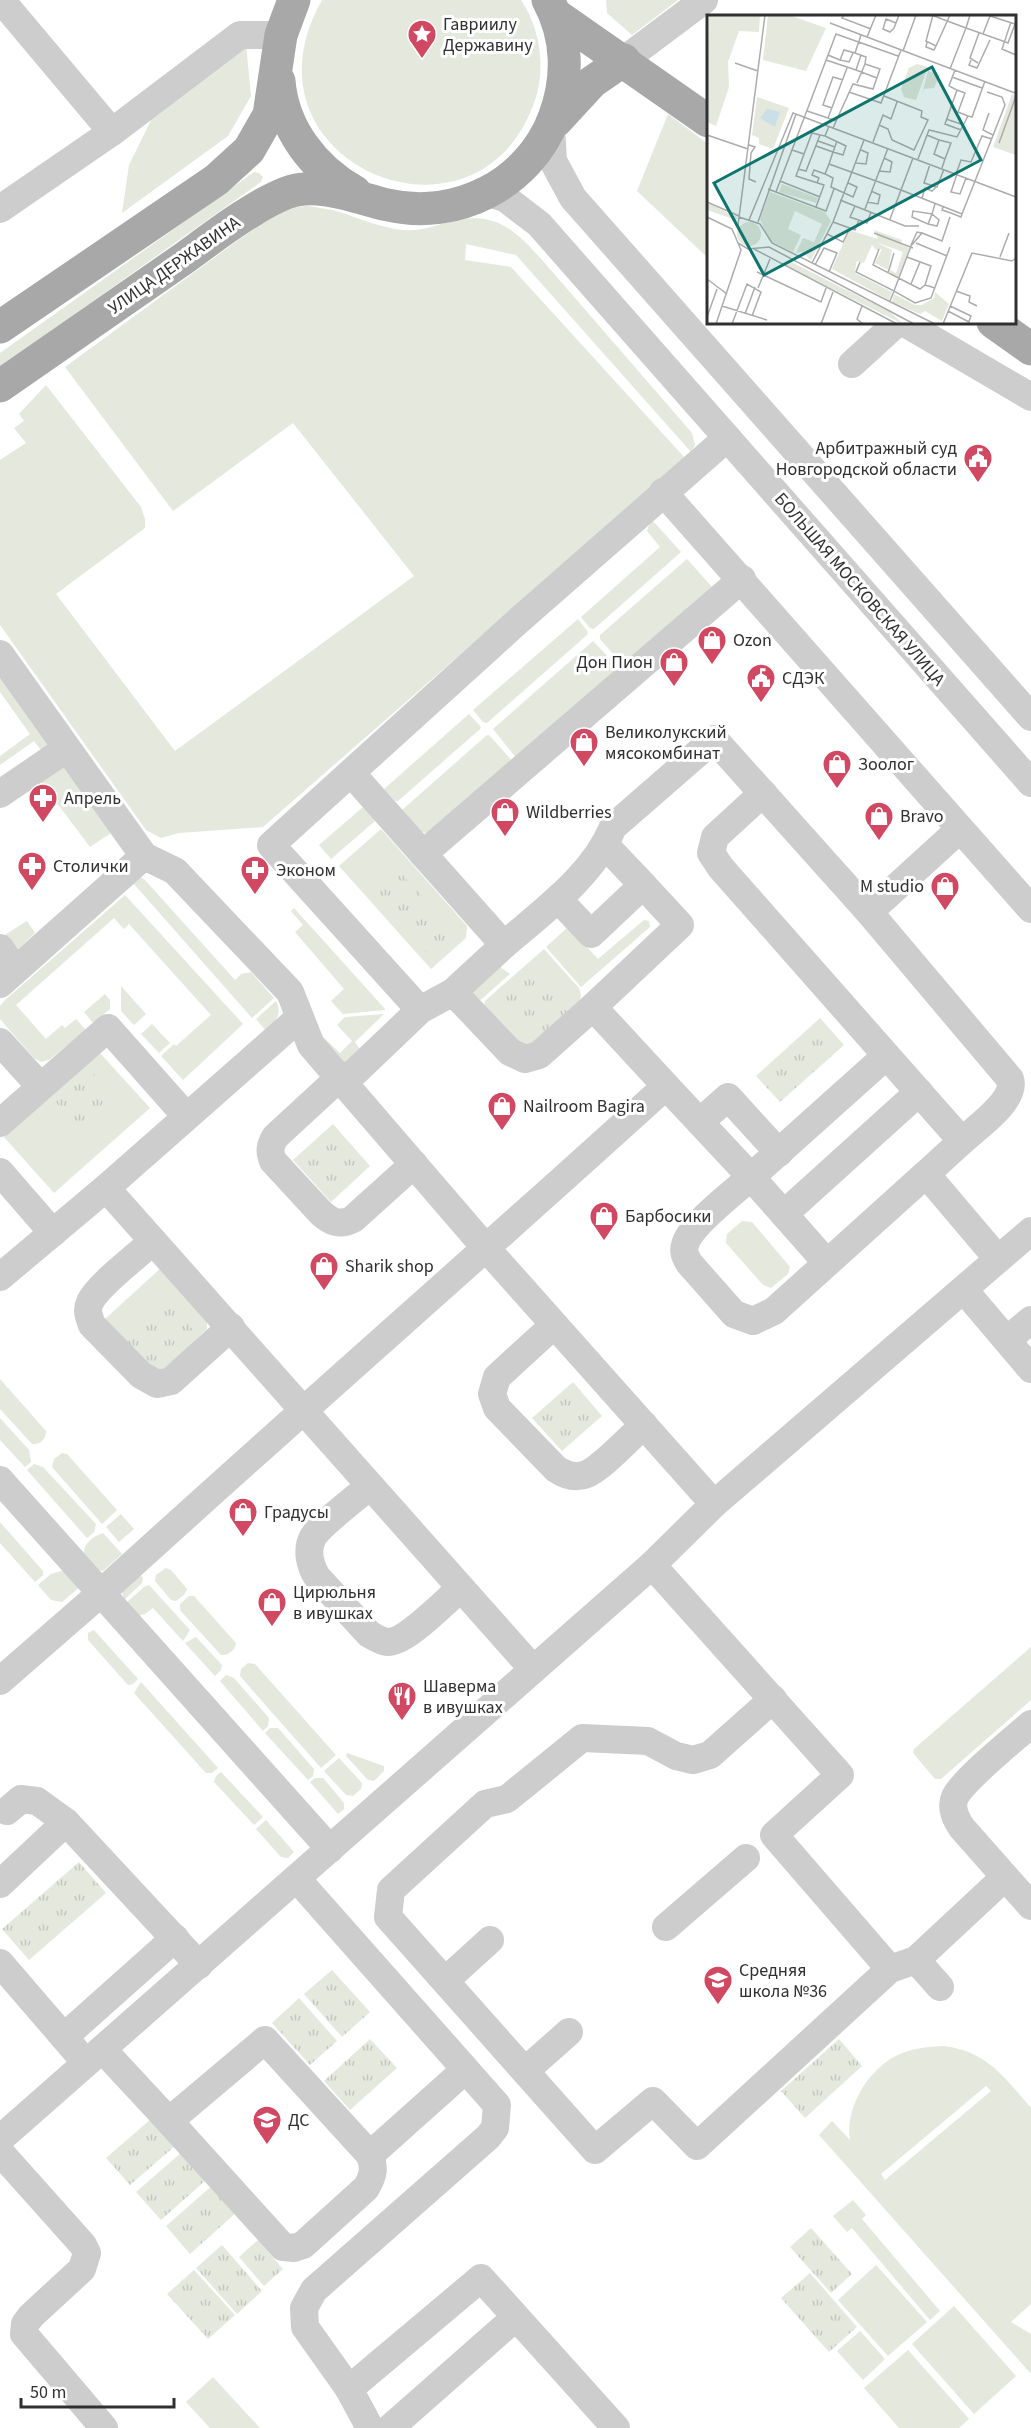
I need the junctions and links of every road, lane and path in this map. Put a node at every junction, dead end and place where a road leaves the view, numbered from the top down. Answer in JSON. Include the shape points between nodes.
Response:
{"nodes":[{"id":1,"x":285,"y":0,"type":"edge"},
{"id":2,"x":294,"y":0,"type":"edge"},
{"id":3,"x":704,"y":0,"type":"edge"},
{"id":4,"x":5,"y":4,"type":"edge"},
{"id":5,"x":554,"y":6,"type":"edge"},
{"id":6,"x":279,"y":49,"type":"junction"},
{"id":7,"x":624,"y":60,"type":"junction"},
{"id":8,"x":707,"y":120,"type":"edge"},
{"id":9,"x":551,"y":127,"type":"junction"},
{"id":10,"x":112,"y":132,"type":"junction"},
{"id":11,"x":488,"y":193,"type":"junction"},
{"id":12,"x":364,"y":198,"type":"junction"},
{"id":13,"x":0,"y":209,"type":"edge"},
{"id":14,"x":896,"y":324,"type":"edge"},
{"id":15,"x":906,"y":324,"type":"edge"},
{"id":16,"x":996,"y":324,"type":"edge"},
{"id":17,"x":0,"y":327,"type":"edge"},
{"id":18,"x":1031,"y":349,"type":"edge"},
{"id":19,"x":852,"y":364,"type":"dead end"},
{"id":20,"x":0,"y":386,"type":"edge"},
{"id":21,"x":1031,"y":397,"type":"edge"},
{"id":22,"x":726,"y":438,"type":"junction"},
{"id":23,"x":663,"y":492,"type":"junction"},
{"id":24,"x":741,"y":579,"type":"junction"},
{"id":25,"x":0,"y":654,"type":"edge"},
{"id":26,"x":1031,"y":717,"type":"edge"},
{"id":27,"x":66,"y":749,"type":"junction"},
{"id":28,"x":352,"y":774,"type":"junction"},
{"id":29,"x":1031,"y":783,"type":"edge"},
{"id":30,"x":763,"y":793,"type":"junction"},
{"id":31,"x":0,"y":794,"type":"edge"},
{"id":32,"x":960,"y":829,"type":"junction"},
{"id":33,"x":605,"y":845,"type":"junction"},
{"id":34,"x":423,"y":854,"type":"junction"},
{"id":35,"x":144,"y":856,"type":"junction"},
{"id":36,"x":644,"y":885,"type":"junction"},
{"id":37,"x":558,"y":898,"type":"junction"},
{"id":38,"x":1031,"y":909,"type":"edge"},
{"id":39,"x":869,"y":912,"type":"junction"},
{"id":40,"x":504,"y":945,"type":"junction"},
{"id":41,"x":5,"y":968,"type":"edge"},
{"id":42,"x":453,"y":992,"type":"junction"},
{"id":43,"x":593,"y":1006,"type":"junction"},
{"id":44,"x":420,"y":1011,"type":"junction"},
{"id":45,"x":299,"y":1018,"type":"junction"},
{"id":46,"x":0,"y":1042,"type":"edge"},
{"id":47,"x":886,"y":1056,"type":"junction"},
{"id":48,"x":339,"y":1078,"type":"junction"},
{"id":49,"x":40,"y":1086,"type":"junction"},
{"id":50,"x":666,"y":1086,"type":"junction"},
{"id":51,"x":919,"y":1092,"type":"junction"},
{"id":52,"x":186,"y":1116,"type":"junction"},
{"id":53,"x":701,"y":1121,"type":"junction"},
{"id":54,"x":0,"y":1123,"type":"edge"},
{"id":55,"x":962,"y":1141,"type":"junction"},
{"id":56,"x":778,"y":1153,"type":"junction"},
{"id":57,"x":414,"y":1164,"type":"junction"},
{"id":58,"x":0,"y":1172,"type":"edge"},
{"id":59,"x":926,"y":1174,"type":"junction"},
{"id":60,"x":751,"y":1177,"type":"junction"},
{"id":61,"x":106,"y":1188,"type":"junction"},
{"id":62,"x":784,"y":1215,"type":"junction"},
{"id":63,"x":1031,"y":1231,"type":"edge"},
{"id":64,"x":53,"y":1233,"type":"junction"},
{"id":65,"x":153,"y":1242,"type":"junction"},
{"id":66,"x":487,"y":1248,"type":"junction"},
{"id":67,"x":998,"y":1259,"type":"junction"},
{"id":68,"x":827,"y":1263,"type":"junction"},
{"id":69,"x":0,"y":1277,"type":"edge"},
{"id":70,"x":964,"y":1290,"type":"junction"},
{"id":71,"x":1031,"y":1320,"type":"edge"},
{"id":72,"x":555,"y":1324,"type":"junction"},
{"id":73,"x":231,"y":1328,"type":"junction"},
{"id":74,"x":1007,"y":1340,"type":"junction"},
{"id":75,"x":1031,"y":1369,"type":"edge"},
{"id":76,"x":303,"y":1409,"type":"junction"},
{"id":77,"x":644,"y":1425,"type":"junction"},
{"id":78,"x":0,"y":1479,"type":"edge"},
{"id":79,"x":370,"y":1486,"type":"junction"},
{"id":80,"x":714,"y":1504,"type":"junction"},
{"id":81,"x":652,"y":1565,"type":"junction"},
{"id":82,"x":460,"y":1588,"type":"junction"},
{"id":83,"x":101,"y":1593,"type":"junction"},
{"id":84,"x":533,"y":1669,"type":"junction"},
{"id":85,"x":0,"y":1681,"type":"edge"},
{"id":86,"x":773,"y":1699,"type":"junction"},
{"id":87,"x":1031,"y":1724,"type":"edge"},
{"id":88,"x":2,"y":1811,"type":"edge"},
{"id":89,"x":66,"y":1822,"type":"junction"},
{"id":90,"x":759,"y":1847,"type":"junction"},
{"id":91,"x":330,"y":1849,"type":"junction"},
{"id":92,"x":1005,"y":1876,"type":"junction"},
{"id":93,"x":297,"y":1879,"type":"junction"},
{"id":94,"x":0,"y":1884,"type":"edge"},
{"id":95,"x":1031,"y":1906,"type":"edge"},
{"id":96,"x":666,"y":1927,"type":"dead end"},
{"id":97,"x":175,"y":1938,"type":"junction"},
{"id":98,"x":490,"y":1940,"type":"dead end"},
{"id":99,"x":0,"y":1963,"type":"edge"},
{"id":100,"x":903,"y":1964,"type":"junction"},
{"id":101,"x":199,"y":1965,"type":"junction"},
{"id":102,"x":446,"y":1980,"type":"junction"},
{"id":103,"x":940,"y":1987,"type":"dead end"},
{"id":104,"x":569,"y":2032,"type":"dead end"},
{"id":105,"x":63,"y":2037,"type":"junction"},
{"id":106,"x":95,"y":2057,"type":"junction"},
{"id":107,"x":465,"y":2070,"type":"junction"},
{"id":108,"x":525,"y":2071,"type":"junction"},
{"id":109,"x":169,"y":2121,"type":"junction"},
{"id":110,"x":0,"y":2139,"type":"edge"},
{"id":111,"x":0,"y":2151,"type":"edge"},
{"id":112,"x":370,"y":2155,"type":"junction"},
{"id":113,"x":516,"y":2317,"type":"junction"},
{"id":114,"x":349,"y":2389,"type":"junction"},
{"id":115,"x":104,"y":2428,"type":"edge"},
{"id":116,"x":369,"y":2428,"type":"edge"},
{"id":117,"x":390,"y":2428,"type":"edge"},
{"id":118,"x":616,"y":2428,"type":"edge"}],
"edges":[{"from":1,"to":6,"type":"main road"},
{"from":2,"to":6,"type":"main road","name":"УЛИЦА ДЕРЖАВИНА"},
{"from":3,"to":7,"type":"street"},
{"from":4,"to":10,"type":"street"},
{"from":5,"to":7,"type":"main road"},
{"from":5,"to":9,"type":"main road","name":"УЛИЦА ДЕРЖАВИНА","via":[[564,50],[564,76]]},
{"from":6,"to":10,"type":"street","via":[[240,35]]},
{"from":6,"to":12,"type":"main road","name":"УЛИЦА ДЕРЖАВИНА","via":[[280,91],[287,118],[300,143],[332,178]]},
{"from":6,"to":17,"type":"main road","name":"УЛИЦА ДЕРЖАВИНА","via":[[268,115],[249,150],[216,180]]},
{"from":7,"to":8,"type":"main road"},
{"from":7,"to":9,"type":"main road","via":[[592,82]]},
{"from":9,"to":11,"type":"main road","name":"УЛИЦА ДЕРЖАВИНА","via":[[519,171]]},
{"from":9,"to":26,"type":"street","via":[[553,161],[573,198]]},
{"from":10,"to":13,"type":"street"},
{"from":11,"to":12,"type":"main road","name":"УЛИЦА ДЕРЖАВИНА","via":[[439,208],[388,206]]},
{"from":11,"to":22,"type":"street","name":"БОЛЬШАЯ МОСКОВСКАЯ УЛИЦА","via":[[506,198],[539,224]]},
{"from":12,"to":20,"type":"main road","name":"УЛИЦА ДЕРЖАВИНА","via":[[315,189],[287,193],[240,219]]},
{"from":14,"to":19,"type":"street"},
{"from":15,"to":21,"type":"street"},
{"from":16,"to":18,"type":"main road"},
{"from":22,"to":23,"type":"street"},
{"from":22,"to":29,"type":"street","name":"БОЛЬШАЯ МОСКОВСКАЯ УЛИЦА"},
{"from":23,"to":24,"type":"street"},
{"from":23,"to":28,"type":"street"},
{"from":24,"to":32,"type":"street"},
{"from":24,"to":34,"type":"street"},
{"from":25,"to":27,"type":"street"},
{"from":27,"to":31,"type":"street"},
{"from":27,"to":35,"type":"street"},
{"from":28,"to":34,"type":"street"},
{"from":28,"to":44,"type":"street","via":[[271,845]]},
{"from":30,"to":33,"type":"street","via":[[714,739],[613,827]]},
{"from":30,"to":39,"type":"street"},
{"from":30,"to":47,"type":"street","via":[[716,837],[711,853]]},
{"from":32,"to":38,"type":"street"},
{"from":32,"to":39,"type":"street"},
{"from":33,"to":36,"type":"street"},
{"from":33,"to":37,"type":"street"},
{"from":34,"to":40,"type":"street"},
{"from":35,"to":41,"type":"street"},
{"from":35,"to":45,"type":"street","via":[[175,871],[290,992]]},
{"from":36,"to":37,"type":"street","via":[[591,933]]},
{"from":36,"to":43,"type":"street","via":[[680,925]]},
{"from":37,"to":40,"type":"street"},
{"from":39,"to":55,"type":"street","via":[[1010,1079],[1007,1099]]},
{"from":40,"to":42,"type":"street"},
{"from":42,"to":43,"type":"street","via":[[510,1052],[525,1059],[538,1055]]},
{"from":42,"to":44,"type":"street"},
{"from":43,"to":50,"type":"street"},
{"from":44,"to":48,"type":"street","via":[[354,1073]]},
{"from":45,"to":48,"type":"street","via":[[311,1045]]},
{"from":45,"to":52,"type":"street"},
{"from":46,"to":49,"type":"street"},
{"from":47,"to":51,"type":"street"},
{"from":47,"to":56,"type":"street"},
{"from":48,"to":57,"type":"street"},
{"from":48,"to":57,"type":"street","via":[[275,1137],[270,1144],[273,1161],[321,1213],[338,1223],[353,1219]]},
{"from":49,"to":52,"type":"street","via":[[108,1028]]},
{"from":49,"to":54,"type":"street"},
{"from":50,"to":53,"type":"street"},
{"from":50,"to":66,"type":"street"},
{"from":51,"to":55,"type":"street"},
{"from":51,"to":62,"type":"street"},
{"from":52,"to":61,"type":"street"},
{"from":53,"to":56,"type":"street","via":[[728,1097]]},
{"from":53,"to":60,"type":"street"},
{"from":55,"to":59,"type":"street"},
{"from":56,"to":60,"type":"street"},
{"from":57,"to":66,"type":"street"},
{"from":58,"to":64,"type":"street"},
{"from":59,"to":67,"type":"street"},
{"from":59,"to":68,"type":"street"},
{"from":60,"to":62,"type":"street"},
{"from":60,"to":68,"type":"street","via":[[692,1230],[684,1246],[689,1263],[734,1314],[753,1321],[763,1318]]},
{"from":61,"to":64,"type":"street"},
{"from":61,"to":65,"type":"street"},
{"from":62,"to":68,"type":"street"},
{"from":63,"to":67,"type":"street"},
{"from":64,"to":69,"type":"street"},
{"from":65,"to":73,"type":"street"},
{"from":65,"to":73,"type":"street","via":[[89,1303],[92,1325],[141,1375],[157,1384],[171,1381]]},
{"from":66,"to":72,"type":"street"},
{"from":66,"to":76,"type":"street"},
{"from":67,"to":70,"type":"street"},
{"from":70,"to":74,"type":"street"},
{"from":70,"to":80,"type":"street"},
{"from":71,"to":74,"type":"street"},
{"from":72,"to":77,"type":"street"},
{"from":72,"to":77,"type":"street","via":[[497,1377],[492,1394],[497,1408],[556,1469],[574,1476],[596,1468]]},
{"from":73,"to":76,"type":"street"},
{"from":74,"to":75,"type":"street"},
{"from":76,"to":79,"type":"street"},
{"from":76,"to":83,"type":"street"},
{"from":77,"to":80,"type":"street"},
{"from":78,"to":83,"type":"street"},
{"from":79,"to":82,"type":"street"},
{"from":79,"to":82,"type":"street","via":[[314,1535],[309,1557],[317,1577],[369,1634],[388,1642],[406,1635]]},
{"from":80,"to":81,"type":"street"},
{"from":81,"to":84,"type":"street"},
{"from":81,"to":86,"type":"street"},
{"from":82,"to":84,"type":"street"},
{"from":83,"to":85,"type":"street"},
{"from":83,"to":91,"type":"street"},
{"from":84,"to":91,"type":"street"},
{"from":86,"to":90,"type":"street","via":[[840,1775]]},
{"from":86,"to":102,"type":"street","via":[[710,1755],[693,1760],[648,1742],[582,1738],[507,1799],[485,1804],[391,1890],[388,1917]]},
{"from":87,"to":92,"type":"street","via":[[954,1798],[954,1816]]},
{"from":88,"to":89,"type":"street","via":[[21,1799],[37,1801]]},
{"from":89,"to":94,"type":"street"},
{"from":89,"to":97,"type":"street"},
{"from":90,"to":96,"type":"street"},
{"from":90,"to":100,"type":"street"},
{"from":91,"to":93,"type":"street"},
{"from":92,"to":95,"type":"street"},
{"from":92,"to":100,"type":"street"},
{"from":93,"to":101,"type":"street"},
{"from":93,"to":107,"type":"street"},
{"from":97,"to":101,"type":"street"},
{"from":97,"to":105,"type":"street"},
{"from":98,"to":102,"type":"street"},
{"from":99,"to":105,"type":"street"},
{"from":100,"to":103,"type":"street"},
{"from":100,"to":108,"type":"street","via":[[697,2146],[646,2093],[595,2150]]},
{"from":101,"to":106,"type":"street"},
{"from":102,"to":108,"type":"street"},
{"from":104,"to":108,"type":"street"},
{"from":105,"to":106,"type":"street"},
{"from":106,"to":109,"type":"street"},
{"from":106,"to":110,"type":"street"},
{"from":107,"to":112,"type":"street"},
{"from":107,"to":114,"type":"street","via":[[497,2105],[495,2128],[314,2290],[304,2308],[305,2327]]},
{"from":109,"to":112,"type":"street","via":[[265,2040]]},
{"from":109,"to":112,"type":"street","via":[[283,2247],[303,2245],[366,2188],[374,2168]]},
{"from":111,"to":115,"type":"street","via":[[87,2253],[82,2269],[31,2316],[24,2334]]},
{"from":113,"to":114,"type":"street","via":[[481,2278]]},
{"from":113,"to":117,"type":"street"},
{"from":113,"to":118,"type":"street"},
{"from":114,"to":116,"type":"street"}]}
